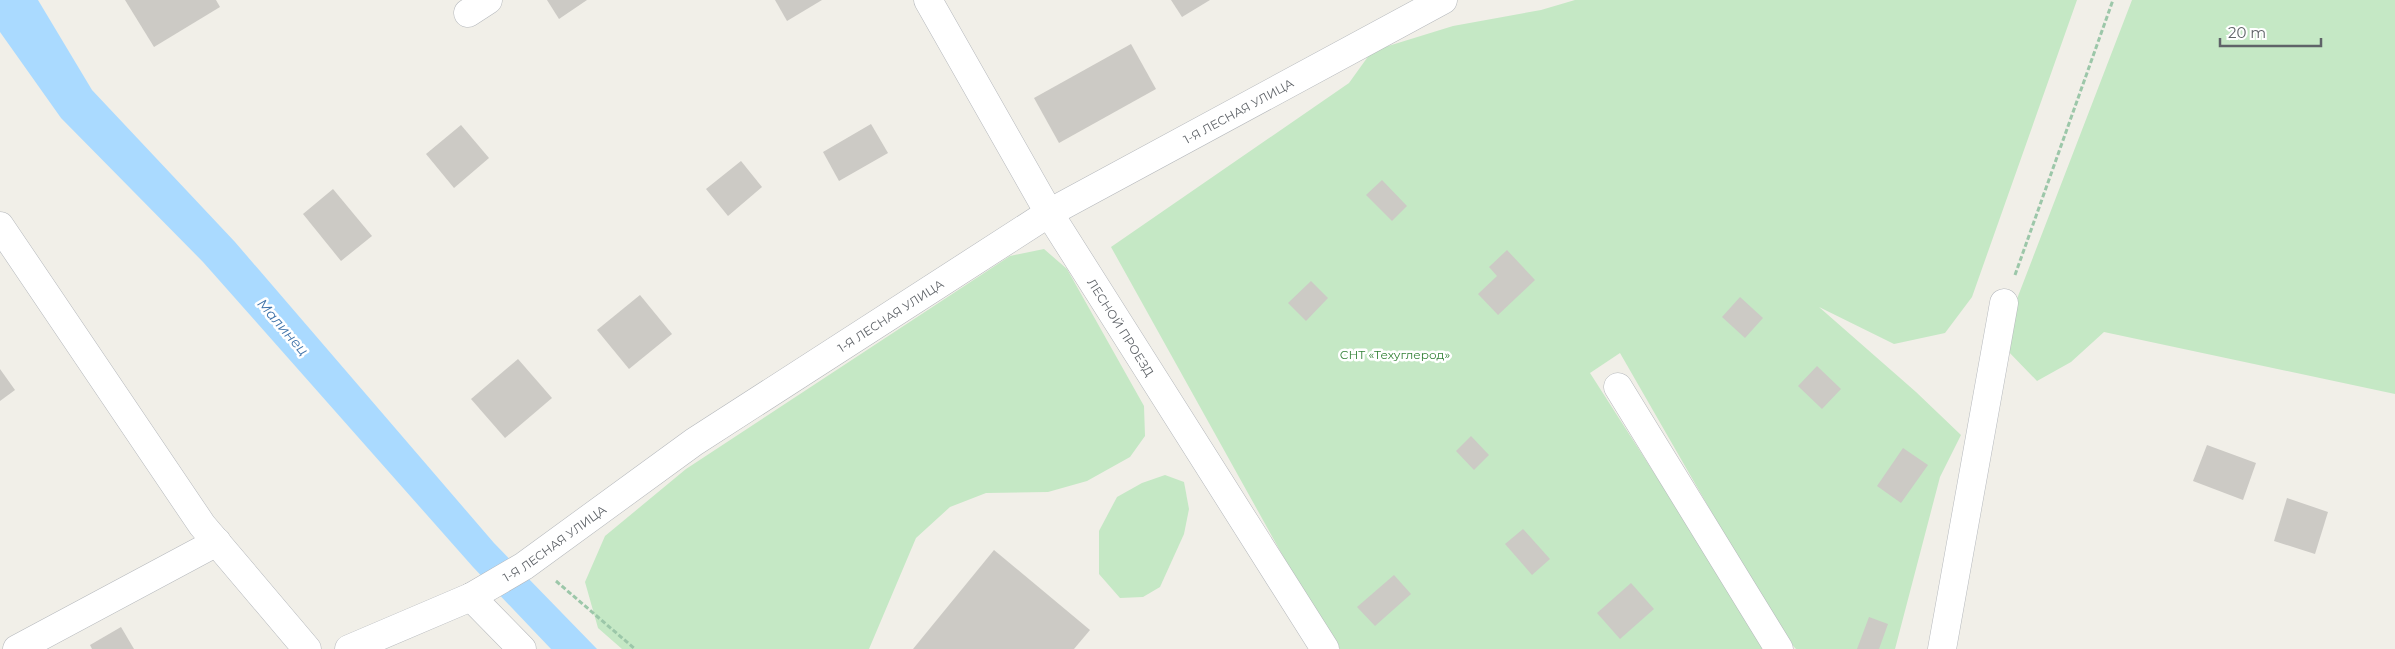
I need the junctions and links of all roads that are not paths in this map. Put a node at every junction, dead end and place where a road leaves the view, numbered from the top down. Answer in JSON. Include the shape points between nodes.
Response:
{"nodes":[{"id":1,"x":928,"y":0,"type":"edge"},
{"id":2,"x":1443,"y":0,"type":"edge"},
{"id":3,"x":1049,"y":214,"type":"junction"},
{"id":4,"x":0,"y":226,"type":"edge"},
{"id":5,"x":2004,"y":303,"type":"road end"},
{"id":6,"x":1618,"y":388,"type":"dead end"},
{"id":7,"x":217,"y":542,"type":"junction"},
{"id":8,"x":478,"y":593,"type":"junction"},
{"id":9,"x":17,"y":649,"type":"edge"},
{"id":10,"x":307,"y":649,"type":"edge"},
{"id":11,"x":349,"y":649,"type":"edge"},
{"id":12,"x":522,"y":649,"type":"edge"},
{"id":13,"x":1325,"y":649,"type":"edge"},
{"id":14,"x":1779,"y":649,"type":"edge"},
{"id":15,"x":1942,"y":649,"type":"edge"}],
"edges":[{"from":1,"to":3,"type":"street","name":"ЛЕСНОЙ ПРОЕЗД"},
{"from":2,"to":3,"type":"street","name":"1-Я ЛЕСНАЯ УЛИЦА"},
{"from":3,"to":8,"type":"street","name":"1-Я ЛЕСНАЯ УЛИЦА","via":[[694,442],[528,563]]},
{"from":3,"to":13,"type":"street","name":"ЛЕСНОЙ ПРОЕЗД"},
{"from":4,"to":7,"type":"street"},
{"from":5,"to":15,"type":"street"},
{"from":6,"to":14,"type":"street"},
{"from":7,"to":9,"type":"street"},
{"from":7,"to":10,"type":"street"},
{"from":8,"to":11,"type":"street","name":"1-Я ЛЕСНАЯ УЛИЦА"},
{"from":8,"to":12,"type":"street"}]}
